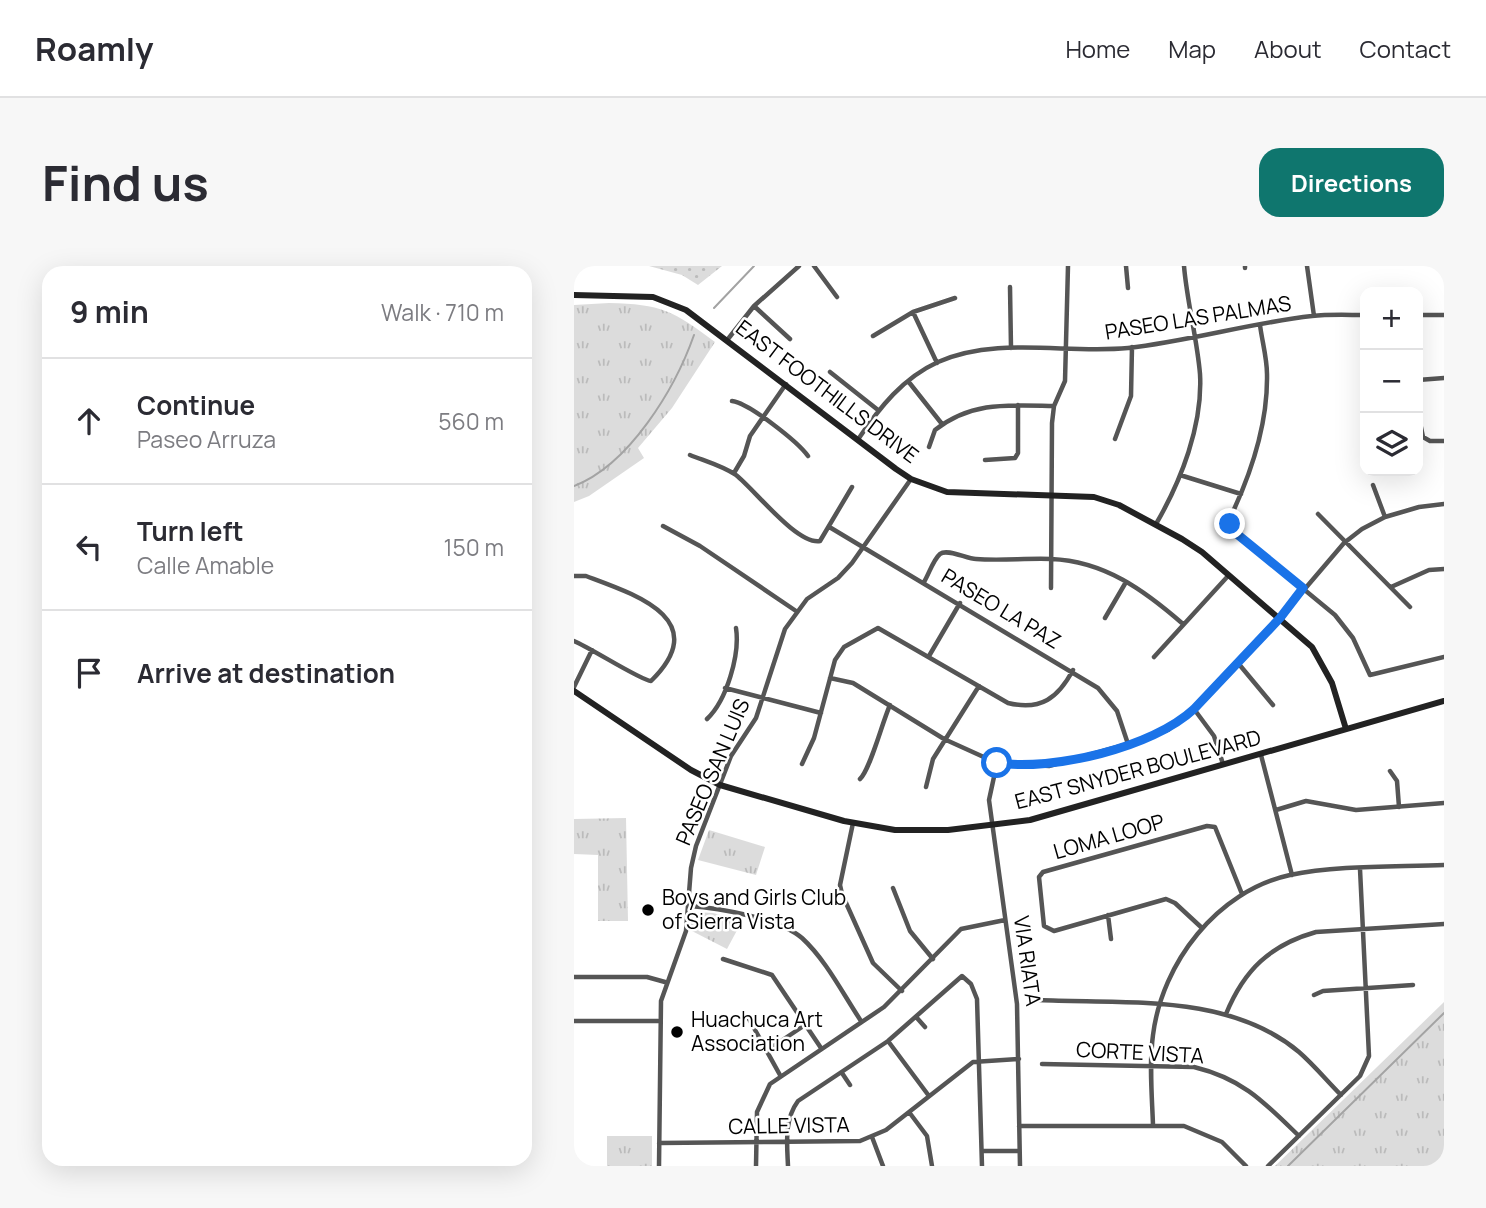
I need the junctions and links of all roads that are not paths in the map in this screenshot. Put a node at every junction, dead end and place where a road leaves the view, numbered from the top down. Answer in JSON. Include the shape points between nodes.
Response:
{"nodes":[{"id":1,"x":799,"y":266,"type":"edge"},
{"id":2,"x":814,"y":266,"type":"edge"},
{"id":3,"x":1068,"y":266,"type":"edge"},
{"id":4,"x":1126,"y":266,"type":"edge"},
{"id":5,"x":1184,"y":266,"type":"edge"},
{"id":6,"x":1307,"y":266,"type":"edge"},
{"id":7,"x":1010,"y":287,"type":"dead end"},
{"id":8,"x":1128,"y":288,"type":"dead end"},
{"id":9,"x":574,"y":295,"type":"edge"},
{"id":10,"x":837,"y":297,"type":"dead end"},
{"id":11,"x":955,"y":298,"type":"dead end"},
{"id":12,"x":754,"y":306,"type":"junction"},
{"id":13,"x":913,"y":312,"type":"junction"},
{"id":14,"x":1423,"y":314,"type":"edge"},
{"id":15,"x":1360,"y":315,"type":"edge"},
{"id":16,"x":1444,"y":315,"type":"edge"},
{"id":17,"x":1314,"y":316,"type":"junction"},
{"id":18,"x":1260,"y":325,"type":"junction"},
{"id":19,"x":873,"y":336,"type":"dead end"},
{"id":20,"x":1195,"y":337,"type":"junction"},
{"id":21,"x":728,"y":339,"type":"junction"},
{"id":22,"x":790,"y":339,"type":"dead end"},
{"id":23,"x":1132,"y":347,"type":"junction"},
{"id":24,"x":1011,"y":348,"type":"junction"},
{"id":25,"x":1067,"y":349,"type":"junction"},
{"id":26,"x":937,"y":363,"type":"junction"},
{"id":27,"x":830,"y":372,"type":"dead end"},
{"id":28,"x":1444,"y":378,"type":"edge"},
{"id":29,"x":1423,"y":380,"type":"edge"},
{"id":30,"x":908,"y":381,"type":"junction"},
{"id":31,"x":786,"y":384,"type":"junction"},
{"id":32,"x":732,"y":401,"type":"dead end"},
{"id":33,"x":1018,"y":405,"type":"junction"},
{"id":34,"x":1054,"y":406,"type":"junction"},
{"id":35,"x":878,"y":410,"type":"junction"},
{"id":36,"x":762,"y":418,"type":"junction"},
{"id":37,"x":942,"y":424,"type":"junction"},
{"id":38,"x":1423,"y":437,"type":"edge"},
{"id":39,"x":859,"y":438,"type":"junction"},
{"id":40,"x":1115,"y":439,"type":"dead end"},
{"id":41,"x":1444,"y":441,"type":"edge"},
{"id":42,"x":929,"y":447,"type":"dead end"},
{"id":43,"x":690,"y":456,"type":"dead end"},
{"id":44,"x":808,"y":456,"type":"dead end"},
{"id":45,"x":985,"y":460,"type":"dead end"},
{"id":46,"x":734,"y":473,"type":"junction"},
{"id":47,"x":1180,"y":475,"type":"junction"},
{"id":48,"x":911,"y":478,"type":"junction"},
{"id":49,"x":1373,"y":485,"type":"dead end"},
{"id":50,"x":852,"y":487,"type":"dead end"},
{"id":51,"x":1052,"y":494,"type":"junction"},
{"id":52,"x":1241,"y":494,"type":"junction"},
{"id":53,"x":1444,"y":504,"type":"edge"},
{"id":54,"x":1318,"y":514,"type":"dead end"},
{"id":55,"x":1385,"y":517,"type":"junction"},
{"id":56,"x":1156,"y":524,"type":"junction"},
{"id":57,"x":663,"y":526,"type":"dead end"},
{"id":58,"x":831,"y":528,"type":"junction"},
{"id":59,"x":1344,"y":543,"type":"junction"},
{"id":60,"x":864,"y":547,"type":"junction"},
{"id":61,"x":1051,"y":559,"type":"junction"},
{"id":62,"x":1444,"y":569,"type":"edge"},
{"id":63,"x":574,"y":576,"type":"edge"},
{"id":64,"x":1228,"y":576,"type":"junction"},
{"id":65,"x":924,"y":582,"type":"junction"},
{"id":66,"x":1126,"y":582,"type":"junction"},
{"id":67,"x":1391,"y":587,"type":"junction"},
{"id":68,"x":1051,"y":588,"type":"dead end"},
{"id":69,"x":1303,"y":588,"type":"junction"},
{"id":70,"x":960,"y":603,"type":"junction"},
{"id":71,"x":1410,"y":607,"type":"dead end"},
{"id":72,"x":796,"y":611,"type":"junction"},
{"id":73,"x":1105,"y":618,"type":"dead end"},
{"id":74,"x":1280,"y":618,"type":"junction"},
{"id":75,"x":1183,"y":624,"type":"junction"},
{"id":76,"x":736,"y":628,"type":"dead end"},
{"id":77,"x":574,"y":641,"type":"edge"},
{"id":78,"x":592,"y":650,"type":"junction"},
{"id":79,"x":929,"y":656,"type":"junction"},
{"id":80,"x":1154,"y":657,"type":"dead end"},
{"id":81,"x":1444,"y":657,"type":"edge"},
{"id":82,"x":1238,"y":663,"type":"junction"},
{"id":83,"x":1073,"y":670,"type":"junction"},
{"id":84,"x":830,"y":678,"type":"junction"},
{"id":85,"x":979,"y":686,"type":"junction"},
{"id":86,"x":725,"y":688,"type":"junction"},
{"id":87,"x":574,"y":689,"type":"edge"},
{"id":88,"x":761,"y":696,"type":"junction"},
{"id":89,"x":1444,"y":701,"type":"edge"},
{"id":90,"x":890,"y":705,"type":"junction"},
{"id":91,"x":1273,"y":705,"type":"dead end"},
{"id":92,"x":1194,"y":709,"type":"junction"},
{"id":93,"x":821,"y":713,"type":"junction"},
{"id":94,"x":707,"y":719,"type":"dead end"},
{"id":95,"x":1346,"y":730,"type":"junction"},
{"id":96,"x":944,"y":739,"type":"junction"},
{"id":97,"x":1128,"y":744,"type":"junction"},
{"id":98,"x":1261,"y":755,"type":"junction"},
{"id":99,"x":997,"y":763,"type":"junction"},
{"id":100,"x":802,"y":764,"type":"dead end"},
{"id":101,"x":1223,"y":765,"type":"junction"},
{"id":102,"x":1390,"y":771,"type":"dead end"},
{"id":103,"x":860,"y":779,"type":"dead end"},
{"id":104,"x":720,"y":785,"type":"junction"},
{"id":105,"x":926,"y":787,"type":"dead end"},
{"id":106,"x":1324,"y":794,"type":"dead end"},
{"id":107,"x":1322,"y":803,"type":"junction"},
{"id":108,"x":1444,"y":803,"type":"edge"},
{"id":109,"x":1399,"y":807,"type":"junction"},
{"id":110,"x":1276,"y":810,"type":"junction"},
{"id":111,"x":853,"y":823,"type":"junction"},
{"id":112,"x":992,"y":826,"type":"junction"},
{"id":113,"x":1444,"y":865,"type":"edge"},
{"id":114,"x":1360,"y":869,"type":"junction"},
{"id":115,"x":1292,"y":874,"type":"junction"},
{"id":116,"x":893,"y":888,"type":"dead end"},
{"id":117,"x":1242,"y":894,"type":"junction"},
{"id":118,"x":689,"y":906,"type":"junction"},
{"id":119,"x":1108,"y":915,"type":"junction"},
{"id":120,"x":1005,"y":920,"type":"junction"},
{"id":121,"x":1444,"y":925,"type":"edge"},
{"id":122,"x":1202,"y":928,"type":"junction"},
{"id":123,"x":1363,"y":928,"type":"junction"},
{"id":124,"x":1111,"y":939,"type":"dead end"},
{"id":125,"x":723,"y":959,"type":"dead end"},
{"id":126,"x":933,"y":959,"type":"junction"},
{"id":127,"x":971,"y":972,"type":"dead end"},
{"id":128,"x":574,"y":977,"type":"edge"},
{"id":129,"x":965,"y":979,"type":"junction"},
{"id":130,"x":666,"y":982,"type":"junction"},
{"id":131,"x":1413,"y":985,"type":"dead end"},
{"id":132,"x":1367,"y":988,"type":"junction"},
{"id":133,"x":902,"y":991,"type":"junction"},
{"id":134,"x":1314,"y":995,"type":"dead end"},
{"id":135,"x":1039,"y":999,"type":"dead end"},
{"id":136,"x":1159,"y":1006,"type":"junction"},
{"id":137,"x":1226,"y":1014,"type":"junction"},
{"id":138,"x":917,"y":1018,"type":"junction"},
{"id":139,"x":749,"y":1019,"type":"dead end"},
{"id":140,"x":574,"y":1021,"type":"edge"},
{"id":141,"x":658,"y":1021,"type":"junction"},
{"id":142,"x":861,"y":1021,"type":"junction"},
{"id":143,"x":805,"y":1025,"type":"junction"},
{"id":144,"x":925,"y":1027,"type":"dead end"},
{"id":145,"x":888,"y":1041,"type":"junction"},
{"id":146,"x":821,"y":1048,"type":"junction"},
{"id":147,"x":766,"y":1051,"type":"junction"},
{"id":148,"x":1019,"y":1059,"type":"junction"},
{"id":149,"x":980,"y":1060,"type":"junction"},
{"id":150,"x":1042,"y":1065,"type":"dead end"},
{"id":151,"x":1152,"y":1066,"type":"junction"},
{"id":152,"x":842,"y":1073,"type":"junction"},
{"id":153,"x":780,"y":1075,"type":"junction"},
{"id":154,"x":850,"y":1085,"type":"dead end"},
{"id":155,"x":1341,"y":1095,"type":"junction"},
{"id":156,"x":929,"y":1096,"type":"junction"},
{"id":157,"x":909,"y":1112,"type":"junction"},
{"id":158,"x":1153,"y":1125,"type":"junction"},
{"id":159,"x":1019,"y":1126,"type":"junction"},
{"id":160,"x":1299,"y":1136,"type":"junction"},
{"id":161,"x":872,"y":1138,"type":"junction"},
{"id":162,"x":787,"y":1142,"type":"junction"},
{"id":163,"x":659,"y":1143,"type":"junction"},
{"id":164,"x":756,"y":1143,"type":"junction"},
{"id":165,"x":982,"y":1151,"type":"junction"},
{"id":166,"x":1019,"y":1152,"type":"junction"},
{"id":167,"x":659,"y":1166,"type":"edge"},
{"id":168,"x":756,"y":1166,"type":"edge"},
{"id":169,"x":788,"y":1166,"type":"edge"},
{"id":170,"x":883,"y":1166,"type":"edge"},
{"id":171,"x":932,"y":1166,"type":"edge"},
{"id":172,"x":982,"y":1166,"type":"edge"},
{"id":173,"x":1020,"y":1166,"type":"edge"},
{"id":174,"x":1246,"y":1166,"type":"edge"},
{"id":175,"x":1268,"y":1166,"type":"edge"}],
"edges":[{"from":1,"to":12,"type":"street"},
{"from":2,"to":10,"type":"street"},
{"from":3,"to":25,"type":"street"},
{"from":4,"to":8,"type":"street"},
{"from":5,"to":20,"type":"street"},
{"from":6,"to":17,"type":"street"},
{"from":7,"to":24,"type":"street"},
{"from":9,"to":21,"type":"street","name":"EAST FOOTHILLS DRIVE","via":[[667,300]]},
{"from":11,"to":13,"type":"street"},
{"from":12,"to":21,"type":"street"},
{"from":12,"to":22,"type":"street"},
{"from":13,"to":19,"type":"street"},
{"from":13,"to":26,"type":"street"},
{"from":14,"to":16,"type":"street"},
{"from":15,"to":17,"type":"street","name":"PASEO LAS PALMAS"},
{"from":17,"to":18,"type":"street","name":"PASEO LAS PALMAS"},
{"from":18,"to":20,"type":"street","name":"PASEO LAS PALMAS"},
{"from":18,"to":52,"type":"street","via":[[1267,373],[1264,412]]},
{"from":20,"to":23,"type":"street","name":"PASEO LAS PALMAS"},
{"from":20,"to":47,"type":"street","via":[[1199,399]]},
{"from":21,"to":31,"type":"street","name":"EAST FOOTHILLS DRIVE"},
{"from":23,"to":25,"type":"street","name":"PASEO LAS PALMAS"},
{"from":23,"to":40,"type":"street","via":[[1131,396]]},
{"from":24,"to":25,"type":"street","name":"PASEO LAS PALMAS"},
{"from":24,"to":26,"type":"street","name":"PASEO LAS PALMAS","via":[[962,353]]},
{"from":25,"to":34,"type":"street","via":[[1065,381]]},
{"from":26,"to":30,"type":"street","name":"PASEO LAS PALMAS"},
{"from":27,"to":35,"type":"street"},
{"from":28,"to":29,"type":"street"},
{"from":30,"to":35,"type":"street","name":"PASEO LAS PALMAS"},
{"from":30,"to":37,"type":"street"},
{"from":31,"to":36,"type":"street"},
{"from":31,"to":39,"type":"street","name":"EAST FOOTHILLS DRIVE"},
{"from":32,"to":36,"type":"street"},
{"from":33,"to":34,"type":"street"},
{"from":33,"to":37,"type":"street","via":[[971,409]]},
{"from":33,"to":45,"type":"street","via":[[1015,458]]},
{"from":34,"to":51,"type":"street"},
{"from":35,"to":39,"type":"street","name":"PASEO LAS PALMAS"},
{"from":36,"to":44,"type":"street"},
{"from":36,"to":46,"type":"street"},
{"from":37,"to":42,"type":"street"},
{"from":38,"to":41,"type":"street"},
{"from":39,"to":48,"type":"street","name":"EAST FOOTHILLS DRIVE"},
{"from":43,"to":46,"type":"street"},
{"from":46,"to":58,"type":"street","via":[[797,533],[816,542]]},
{"from":47,"to":52,"type":"street"},
{"from":47,"to":56,"type":"street"},
{"from":48,"to":51,"type":"street","name":"EAST FOOTHILLS DRIVE","via":[[962,494]]},
{"from":48,"to":60,"type":"street","name":"PASEO SAN LUIS"},
{"from":49,"to":55,"type":"street"},
{"from":50,"to":58,"type":"street"},
{"from":51,"to":56,"type":"street","name":"EAST FOOTHILLS DRIVE","via":[[1094,497]]},
{"from":51,"to":61,"type":"street"},
{"from":52,"to":69,"type":"street","via":[[1230,518],[1232,530]]},
{"from":53,"to":55,"type":"street"},
{"from":54,"to":59,"type":"street"},
{"from":55,"to":59,"type":"street"},
{"from":56,"to":64,"type":"street","name":"EAST FOOTHILLS DRIVE","via":[[1202,552]]},
{"from":57,"to":72,"type":"street","via":[[701,545]]},
{"from":58,"to":60,"type":"street","name":"PASEO LA PAZ"},
{"from":59,"to":67,"type":"street"},
{"from":59,"to":69,"type":"street"},
{"from":60,"to":65,"type":"street","name":"PASEO LA PAZ"},
{"from":60,"to":72,"type":"street","name":"PASEO SAN LUIS","via":[[838,578]]},
{"from":61,"to":65,"type":"street","via":[[976,559],[946,551]]},
{"from":61,"to":66,"type":"street","via":[[1082,562]]},
{"from":61,"to":68,"type":"street"},
{"from":62,"to":67,"type":"street","via":[[1429,570]]},
{"from":63,"to":78,"type":"street","via":[[586,576],[656,606],[665,615],[673,637],[671,650],[651,681]]},
{"from":64,"to":74,"type":"street","name":"EAST FOOTHILLS DRIVE"},
{"from":64,"to":75,"type":"street"},
{"from":65,"to":70,"type":"street","name":"PASEO LA PAZ"},
{"from":66,"to":73,"type":"street"},
{"from":66,"to":75,"type":"street"},
{"from":67,"to":71,"type":"street"},
{"from":69,"to":74,"type":"street"},
{"from":69,"to":81,"type":"street","via":[[1343,625],[1370,675]]},
{"from":70,"to":79,"type":"street"},
{"from":70,"to":83,"type":"street","name":"PASEO LA PAZ"},
{"from":72,"to":88,"type":"street","name":"PASEO SAN LUIS","via":[[778,644]]},
{"from":74,"to":82,"type":"street"},
{"from":74,"to":95,"type":"street","name":"EAST FOOTHILLS DRIVE","via":[[1322,660]]},
{"from":75,"to":80,"type":"street"},
{"from":76,"to":86,"type":"street","via":[[738,638]]},
{"from":77,"to":78,"type":"street"},
{"from":78,"to":87,"type":"street"},
{"from":79,"to":84,"type":"street","via":[[878,628],[844,647]]},
{"from":79,"to":85,"type":"street"},
{"from":82,"to":91,"type":"street"},
{"from":82,"to":92,"type":"street"},
{"from":83,"to":85,"type":"street","via":[[1060,693],[1045,703],[1025,707]]},
{"from":83,"to":97,"type":"street","name":"PASEO LA PAZ","via":[[1109,700]]},
{"from":84,"to":90,"type":"street","via":[[853,683]]},
{"from":84,"to":93,"type":"street"},
{"from":85,"to":96,"type":"street"},
{"from":86,"to":88,"type":"street"},
{"from":86,"to":94,"type":"street","via":[[718,709]]},
{"from":87,"to":104,"type":"street","name":"EAST SNYDER BOULEVARD"},
{"from":88,"to":93,"type":"street"},
{"from":88,"to":104,"type":"street","name":"PASEO SAN LUIS","via":[[756,718],[731,756]]},
{"from":89,"to":95,"type":"street","name":"EAST SNYDER BOULEVARD"},
{"from":90,"to":96,"type":"street"},
{"from":90,"to":103,"type":"street","via":[[866,774]]},
{"from":92,"to":97,"type":"street","via":[[1168,730]]},
{"from":92,"to":101,"type":"street","via":[[1214,736]]},
{"from":93,"to":100,"type":"street"},
{"from":95,"to":98,"type":"street","name":"EAST SNYDER BOULEVARD"},
{"from":96,"to":99,"type":"street"},
{"from":96,"to":105,"type":"street"},
{"from":97,"to":99,"type":"street","via":[[1049,766]]},
{"from":98,"to":101,"type":"street","name":"EAST SNYDER BOULEVARD"},
{"from":98,"to":110,"type":"street"},
{"from":99,"to":112,"type":"street","name":"VIA RIATA","via":[[989,800]]},
{"from":101,"to":112,"type":"street","name":"EAST SNYDER BOULEVARD","via":[[1064,811]]},
{"from":102,"to":109,"type":"street","via":[[1397,781]]},
{"from":104,"to":111,"type":"street","name":"EAST SNYDER BOULEVARD"},
{"from":104,"to":118,"type":"street","name":"PASEO SAN LUIS","via":[[696,846]]},
{"from":106,"to":107,"type":"street"},
{"from":107,"to":109,"type":"street","via":[[1356,810]]},
{"from":107,"to":110,"type":"street","via":[[1306,801]]},
{"from":108,"to":109,"type":"street"},
{"from":110,"to":115,"type":"street"},
{"from":111,"to":112,"type":"street","name":"EAST SNYDER BOULEVARD","via":[[895,830]]},
{"from":111,"to":133,"type":"street","via":[[842,894],[873,963]]},
{"from":112,"to":120,"type":"street","name":"VIA RIATA"},
{"from":113,"to":114,"type":"street"},
{"from":114,"to":115,"type":"street"},
{"from":114,"to":123,"type":"street"},
{"from":115,"to":117,"type":"street"},
{"from":116,"to":126,"type":"street","via":[[910,931]]},
{"from":117,"to":119,"type":"street","name":"LOMA LOOP","via":[[1215,827],[1043,872],[1039,877],[1048,930]]},
{"from":117,"to":122,"type":"street"},
{"from":118,"to":130,"type":"street","name":"PASEO SAN LUIS","via":[[686,931]]},
{"from":118,"to":142,"type":"street","via":[[741,915],[800,937]]},
{"from":119,"to":122,"type":"street","name":"LOMA LOOP","via":[[1166,900]]},
{"from":119,"to":124,"type":"street"},
{"from":120,"to":126,"type":"street","via":[[961,929]]},
{"from":120,"to":148,"type":"street","name":"VIA RIATA","via":[[1017,1004]]},
{"from":121,"to":123,"type":"street"},
{"from":122,"to":136,"type":"street","via":[[1187,947]]},
{"from":123,"to":132,"type":"street"},
{"from":123,"to":137,"type":"street","via":[[1316,932],[1278,946],[1247,974]]},
{"from":125,"to":143,"type":"street","via":[[772,975]]},
{"from":126,"to":133,"type":"street"},
{"from":127,"to":129,"type":"street"},
{"from":128,"to":130,"type":"street","via":[[647,976]]},
{"from":129,"to":138,"type":"street","via":[[962,976]]},
{"from":129,"to":149,"type":"street","via":[[977,999]]},
{"from":130,"to":141,"type":"street","name":"PASEO SAN LUIS"},
{"from":131,"to":132,"type":"street"},
{"from":132,"to":134,"type":"street"},
{"from":132,"to":155,"type":"street","via":[[1369,1056],[1360,1076]]},
{"from":133,"to":142,"type":"street"},
{"from":135,"to":136,"type":"street"},
{"from":136,"to":137,"type":"street"},
{"from":136,"to":151,"type":"street"},
{"from":137,"to":155,"type":"street","via":[[1299,1052]]},
{"from":138,"to":144,"type":"street"},
{"from":138,"to":145,"type":"street"},
{"from":139,"to":147,"type":"street"},
{"from":140,"to":141,"type":"street"},
{"from":141,"to":163,"type":"street","name":"PASEO SAN LUIS"},
{"from":142,"to":146,"type":"street"},
{"from":143,"to":146,"type":"street"},
{"from":143,"to":147,"type":"street"},
{"from":145,"to":152,"type":"street"},
{"from":145,"to":156,"type":"street"},
{"from":146,"to":153,"type":"street"},
{"from":147,"to":153,"type":"street"},
{"from":148,"to":149,"type":"street"},
{"from":148,"to":159,"type":"street","name":"VIA RIATA"},
{"from":149,"to":156,"type":"street","name":"CALLE VISTA"},
{"from":149,"to":165,"type":"street"},
{"from":150,"to":151,"type":"street","name":"CORTE VISTA"},
{"from":151,"to":158,"type":"street"},
{"from":151,"to":160,"type":"street","name":"CORTE VISTA","via":[[1194,1068],[1240,1083]]},
{"from":152,"to":154,"type":"street"},
{"from":152,"to":162,"type":"street","via":[[798,1101],[790,1112]]},
{"from":153,"to":164,"type":"street","via":[[761,1098]]},
{"from":155,"to":160,"type":"street"},
{"from":156,"to":157,"type":"street","name":"CALLE VISTA"},
{"from":157,"to":161,"type":"street","name":"CALLE VISTA"},
{"from":157,"to":171,"type":"street","via":[[927,1136]]},
{"from":158,"to":159,"type":"street"},
{"from":158,"to":174,"type":"street","via":[[1204,1132],[1222,1142]]},
{"from":159,"to":166,"type":"street","name":"VIA RIATA"},
{"from":160,"to":175,"type":"street"},
{"from":161,"to":162,"type":"street","name":"CALLE VISTA"},
{"from":161,"to":170,"type":"street"},
{"from":162,"to":164,"type":"street","name":"CALLE VISTA"},
{"from":162,"to":169,"type":"street"},
{"from":163,"to":164,"type":"street","name":"CALLE VISTA"},
{"from":163,"to":167,"type":"street","name":"PASEO SAN LUIS"},
{"from":164,"to":168,"type":"street"},
{"from":165,"to":166,"type":"street"},
{"from":165,"to":172,"type":"street"},
{"from":166,"to":173,"type":"street","name":"VIA RIATA"}]}
